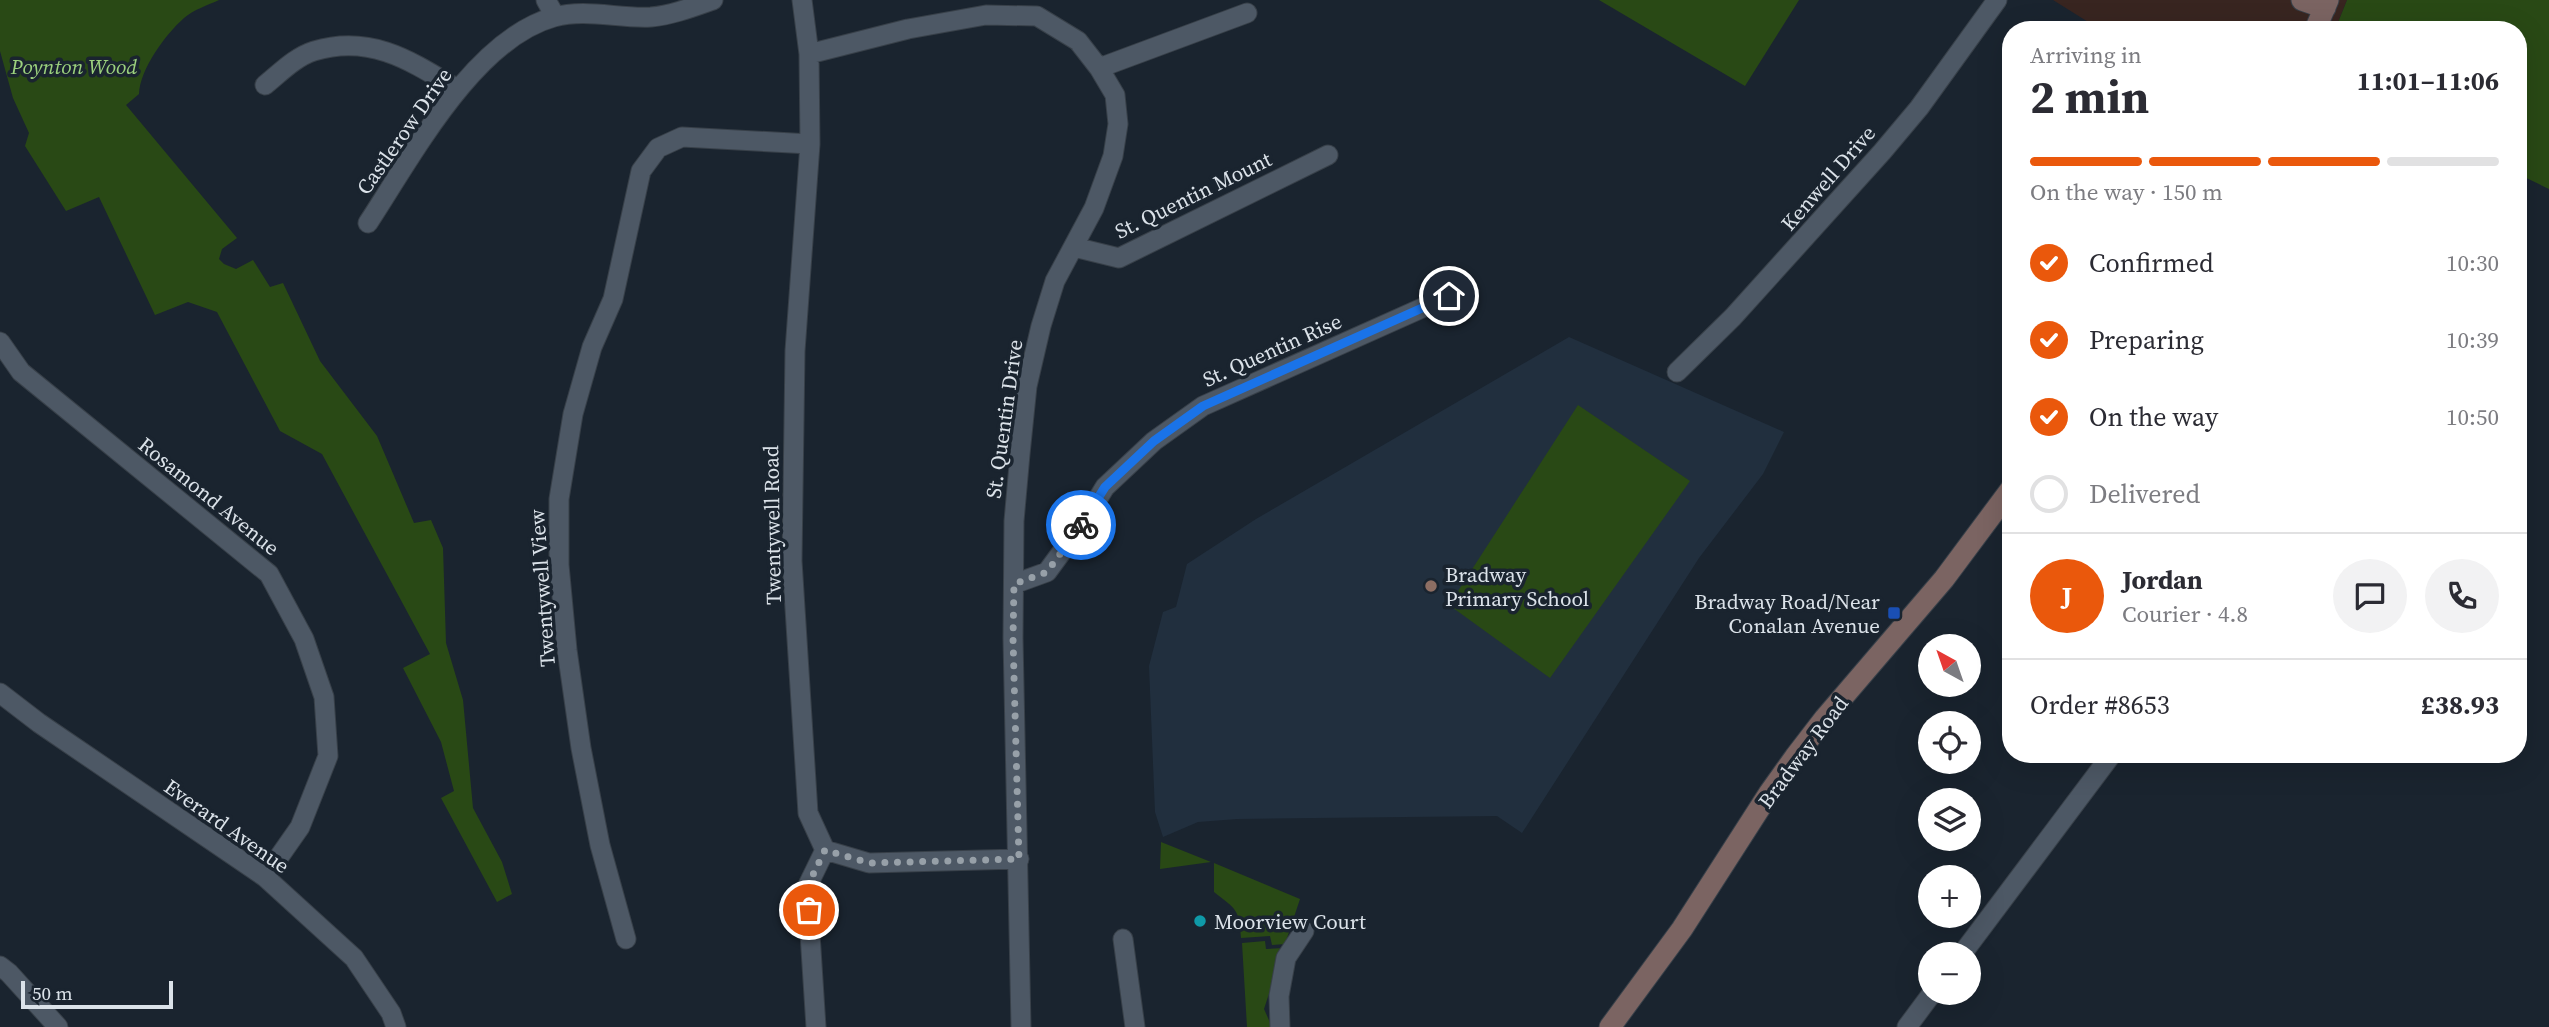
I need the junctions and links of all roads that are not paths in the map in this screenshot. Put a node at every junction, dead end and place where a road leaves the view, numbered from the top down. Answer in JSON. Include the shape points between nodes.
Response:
{"nodes":[{"id":1,"x":713,"y":0,"type":"edge"},
{"id":2,"x":802,"y":0,"type":"edge"},
{"id":3,"x":1997,"y":0,"type":"edge"},
{"id":4,"x":2302,"y":0,"type":"edge"},
{"id":5,"x":2326,"y":4,"type":"edge"},
{"id":6,"x":551,"y":8,"type":"edge"},
{"id":7,"x":1247,"y":13,"type":"dead end"},
{"id":8,"x":2319,"y":21,"type":"edge"},
{"id":9,"x":809,"y":54,"type":"junction"},
{"id":10,"x":1099,"y":68,"type":"junction"},
{"id":11,"x":265,"y":85,"type":"dead end"},
{"id":12,"x":457,"y":89,"type":"junction"},
{"id":13,"x":810,"y":144,"type":"junction"},
{"id":14,"x":1328,"y":155,"type":"dead end"},
{"id":15,"x":368,"y":223,"type":"dead end"},
{"id":16,"x":1074,"y":247,"type":"junction"},
{"id":17,"x":1449,"y":296,"type":"dead end"},
{"id":18,"x":0,"y":342,"type":"edge"},
{"id":19,"x":1676,"y":372,"type":"dead end"},
{"id":20,"x":2002,"y":501,"type":"edge"},
{"id":21,"x":1014,"y":584,"type":"junction"},
{"id":22,"x":1,"y":696,"type":"edge"},
{"id":23,"x":2105,"y":763,"type":"edge"},
{"id":24,"x":825,"y":850,"type":"junction"},
{"id":25,"x":1019,"y":859,"type":"junction"},
{"id":26,"x":265,"y":877,"type":"junction"},
{"id":27,"x":1304,"y":931,"type":"dead end"},
{"id":28,"x":626,"y":939,"type":"dead end"},
{"id":29,"x":1123,"y":939,"type":"dead end"},
{"id":30,"x":1971,"y":942,"type":"edge"},
{"id":31,"x":0,"y":966,"type":"edge"},
{"id":32,"x":1923,"y":1005,"type":"edge"},
{"id":33,"x":58,"y":1027,"type":"edge"},
{"id":34,"x":396,"y":1027,"type":"edge"},
{"id":35,"x":816,"y":1027,"type":"edge"},
{"id":36,"x":1021,"y":1027,"type":"edge"},
{"id":37,"x":1135,"y":1027,"type":"edge"},
{"id":38,"x":1280,"y":1027,"type":"edge"},
{"id":39,"x":1611,"y":1027,"type":"edge"},
{"id":40,"x":1907,"y":1027,"type":"edge"}],
"edges":[{"from":1,"to":6,"type":"street","name":"Castlerow Drive","via":[[650,17]]},
{"from":2,"to":9,"type":"street","name":"Twentywell Road"},
{"from":3,"to":19,"type":"street","name":"Kenwell Drive","via":[[1882,152],[1742,307]]},
{"from":4,"to":5,"type":"main road"},
{"from":5,"to":8,"type":"main road"},
{"from":6,"to":12,"type":"street","name":"Castlerow Drive","via":[[508,38]]},
{"from":7,"to":10,"type":"street"},
{"from":9,"to":10,"type":"street","name":"St. Quentin Drive","via":[[986,15],[1037,16],[1078,41]]},
{"from":9,"to":13,"type":"street","name":"Twentywell Road"},
{"from":10,"to":16,"type":"street","name":"St. Quentin Drive","via":[[1115,95],[1118,124],[1113,156]]},
{"from":11,"to":12,"type":"street","via":[[313,51],[338,47],[387,51]]},
{"from":12,"to":15,"type":"street","name":"Castlerow Drive"},
{"from":13,"to":24,"type":"street","name":"Twentywell Road","via":[[795,351],[792,561],[808,813]]},
{"from":13,"to":28,"type":"street","name":"Twentywell View","via":[[682,137],[658,148],[648,159],[641,172],[612,299],[572,414],[559,499],[567,650],[600,845]]},
{"from":14,"to":16,"type":"street","name":"St. Quentin Mount","via":[[1119,258]]},
{"from":16,"to":21,"type":"street","name":"St. Quentin Drive","via":[[1055,281],[1027,386],[1013,521]]},
{"from":17,"to":21,"type":"street","name":"St. Quentin Rise","via":[[1203,406],[1154,441],[1105,487],[1047,572]]},
{"from":18,"to":26,"type":"street","name":"Rosamond Avenue","via":[[22,372],[269,574],[304,639],[324,697],[328,756],[300,827]]},
{"from":20,"to":39,"type":"main road","name":"Bradway Road","via":[[1944,579],[1795,757]]},
{"from":21,"to":25,"type":"street","name":"St. Quentin Drive"},
{"from":22,"to":26,"type":"street","name":"Everard Avenue"},
{"from":23,"to":30,"type":"street"},
{"from":24,"to":25,"type":"street","via":[[869,863]]},
{"from":24,"to":35,"type":"street","via":[[807,887]]},
{"from":25,"to":36,"type":"street","name":"St. Quentin Drive"},
{"from":26,"to":34,"type":"street","name":"Everard Avenue","via":[[354,958]]},
{"from":27,"to":38,"type":"street","via":[[1286,958],[1279,996]]},
{"from":29,"to":37,"type":"street"},
{"from":31,"to":33,"type":"street"},
{"from":32,"to":40,"type":"street"}]}
